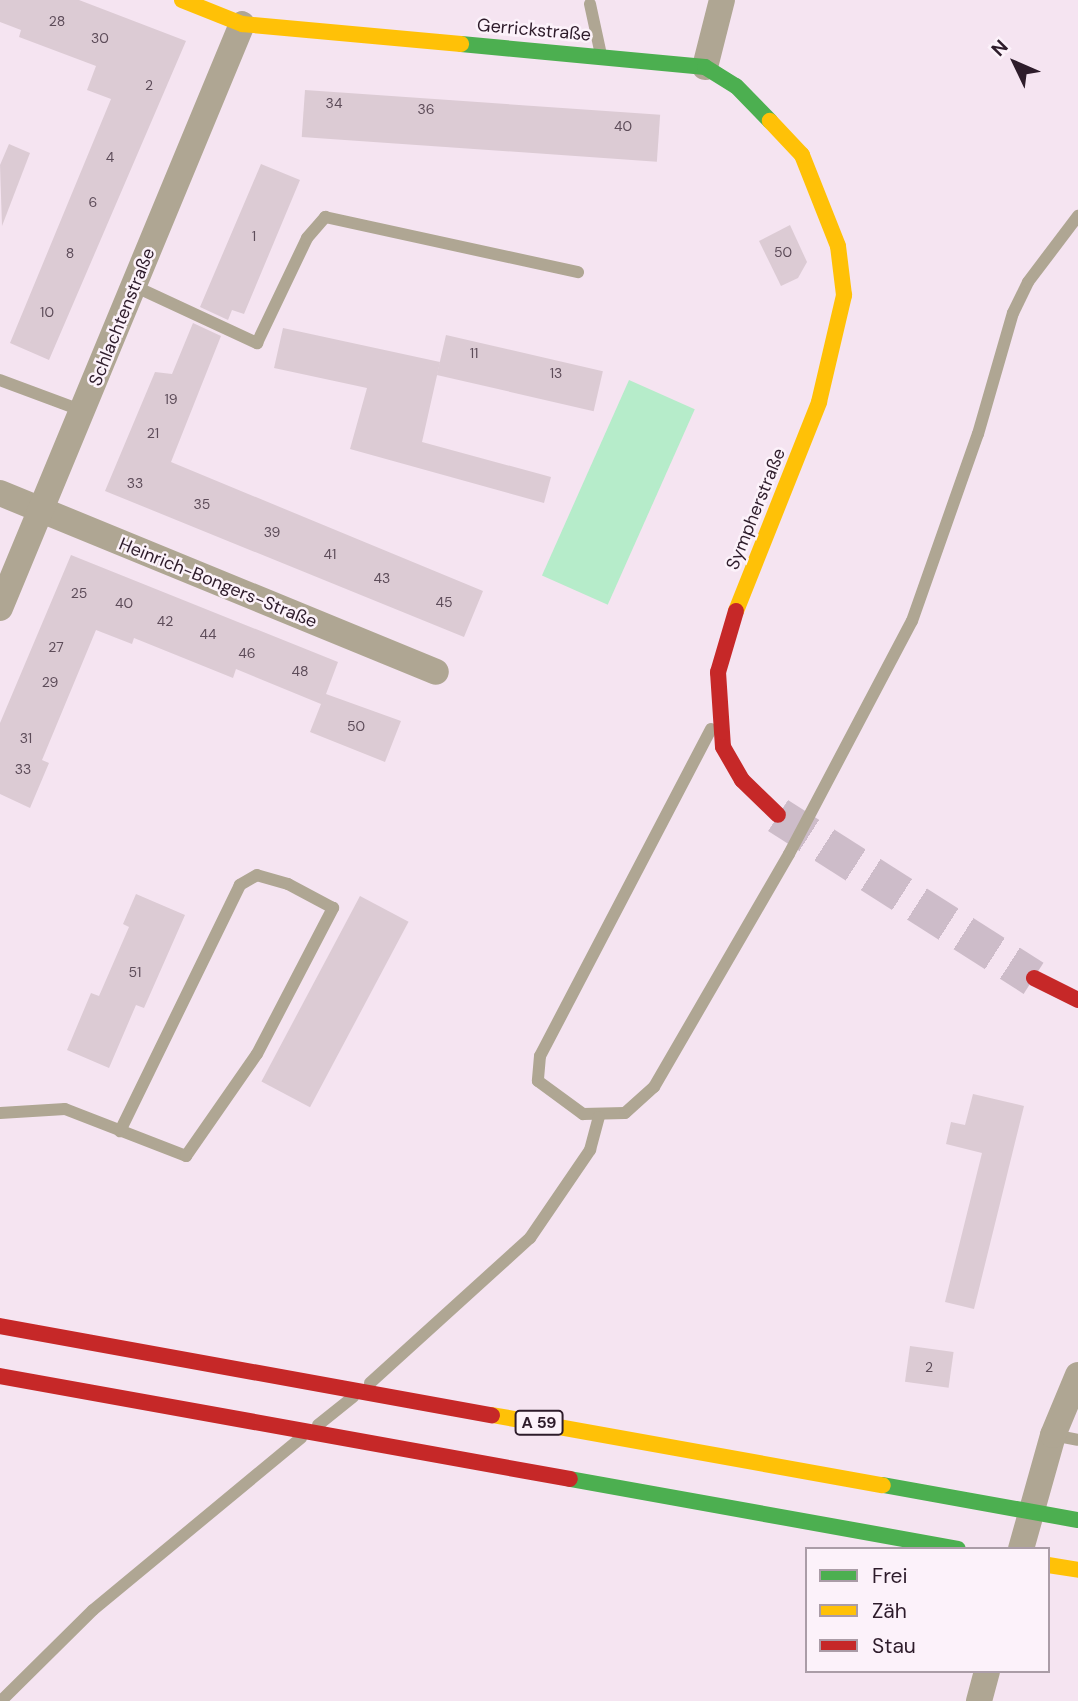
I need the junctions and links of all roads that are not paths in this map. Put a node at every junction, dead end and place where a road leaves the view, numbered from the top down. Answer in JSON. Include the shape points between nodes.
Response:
{"nodes":[{"id":1,"x":182,"y":0,"type":"edge"},
{"id":2,"x":722,"y":0,"type":"edge"},
{"id":3,"x":590,"y":4,"type":"dead end"},
{"id":4,"x":242,"y":24,"type":"junction"},
{"id":5,"x":601,"y":55,"type":"junction"},
{"id":6,"x":705,"y":67,"type":"junction"},
{"id":7,"x":824,"y":200,"type":"joint"},
{"id":8,"x":1078,"y":216,"type":"edge"},
{"id":9,"x":578,"y":272,"type":"dead end"},
{"id":10,"x":134,"y":286,"type":"junction"},
{"id":11,"x":0,"y":380,"type":"edge"},
{"id":12,"x":83,"y":411,"type":"junction"},
{"id":13,"x":0,"y":493,"type":"edge"},
{"id":14,"x":42,"y":510,"type":"junction"},
{"id":15,"x":0,"y":608,"type":"edge"},
{"id":16,"x":436,"y":672,"type":"dead end"},
{"id":17,"x":719,"y":713,"type":"junction"},
{"id":18,"x":778,"y":815,"type":"tunnel mouth"},
{"id":19,"x":1034,"y":978,"type":"tunnel mouth"},
{"id":20,"x":1078,"y":1000,"type":"edge"},
{"id":21,"x":0,"y":1113,"type":"edge"},
{"id":22,"x":599,"y":1117,"type":"junction"},
{"id":23,"x":121,"y":1131,"type":"junction"},
{"id":24,"x":0,"y":1326,"type":"edge"},
{"id":25,"x":1078,"y":1375,"type":"edge"},
{"id":26,"x":0,"y":1376,"type":"edge"},
{"id":27,"x":1065,"y":1437,"type":"edge"},
{"id":28,"x":1078,"y":1520,"type":"edge"},
{"id":29,"x":947,"y":1547,"type":"edge"},
{"id":30,"x":1022,"y":1547,"type":"edge"},
{"id":31,"x":1050,"y":1565,"type":"edge"},
{"id":32,"x":1078,"y":1570,"type":"edge"},
{"id":33,"x":986,"y":1673,"type":"edge"},
{"id":34,"x":1,"y":1701,"type":"edge"},
{"id":35,"x":979,"y":1701,"type":"edge"}],
"edges":[{"from":1,"to":4,"type":"main road","name":"Gerrickstraße"},
{"from":2,"to":6,"type":"street"},
{"from":3,"to":5,"type":"lane"},
{"from":4,"to":5,"type":"main road","name":"Gerrickstraße"},
{"from":4,"to":10,"type":"street","name":"Schlachtenstraße"},
{"from":5,"to":6,"type":"main road","name":"Gerrickstraße"},
{"from":6,"to":7,"type":"main road","name":"Gerrickstraße","via":[[736,86],[802,155]]},
{"from":7,"to":17,"type":"main road","name":"Sympherstraße","via":[[838,246],[844,295],[818,402],[728,631],[718,672]]},
{"from":8,"to":22,"type":"lane","via":[[1028,282],[1013,313],[978,434],[912,621],[848,745],[654,1087],[625,1113]]},
{"from":9,"to":10,"type":"lane","via":[[325,217],[307,238],[257,342]]},
{"from":10,"to":12,"type":"street","name":"Schlachtenstraße"},
{"from":11,"to":12,"type":"lane"},
{"from":12,"to":14,"type":"street","name":"Schlachtenstraße"},
{"from":13,"to":14,"type":"street","name":"Heinrich-Bongers-Straße"},
{"from":14,"to":15,"type":"street","name":"Schlachtenstraße"},
{"from":14,"to":16,"type":"street","name":"Heinrich-Bongers-Straße"},
{"from":17,"to":18,"type":"main road","name":"Sympherstraße","via":[[723,747],[742,780]]},
{"from":17,"to":22,"type":"lane","via":[[540,1056],[538,1081],[549,1094]]},
{"from":19,"to":20,"type":"main road"},
{"from":21,"to":23,"type":"lane","via":[[65,1109]]},
{"from":22,"to":34,"type":"lane","via":[[590,1150],[530,1238],[415,1347],[93,1610]]},
{"from":23,"to":23,"type":"lane","via":[[186,1156],[257,1054],[332,908],[288,884],[257,875],[240,884]]},
{"from":24,"to":28,"type":"main road","number":"A 59"},
{"from":25,"to":27,"type":"street"},
{"from":26,"to":29,"type":"main road"},
{"from":27,"to":30,"type":"street"},
{"from":31,"to":32,"type":"main road"},
{"from":33,"to":35,"type":"street"}]}
